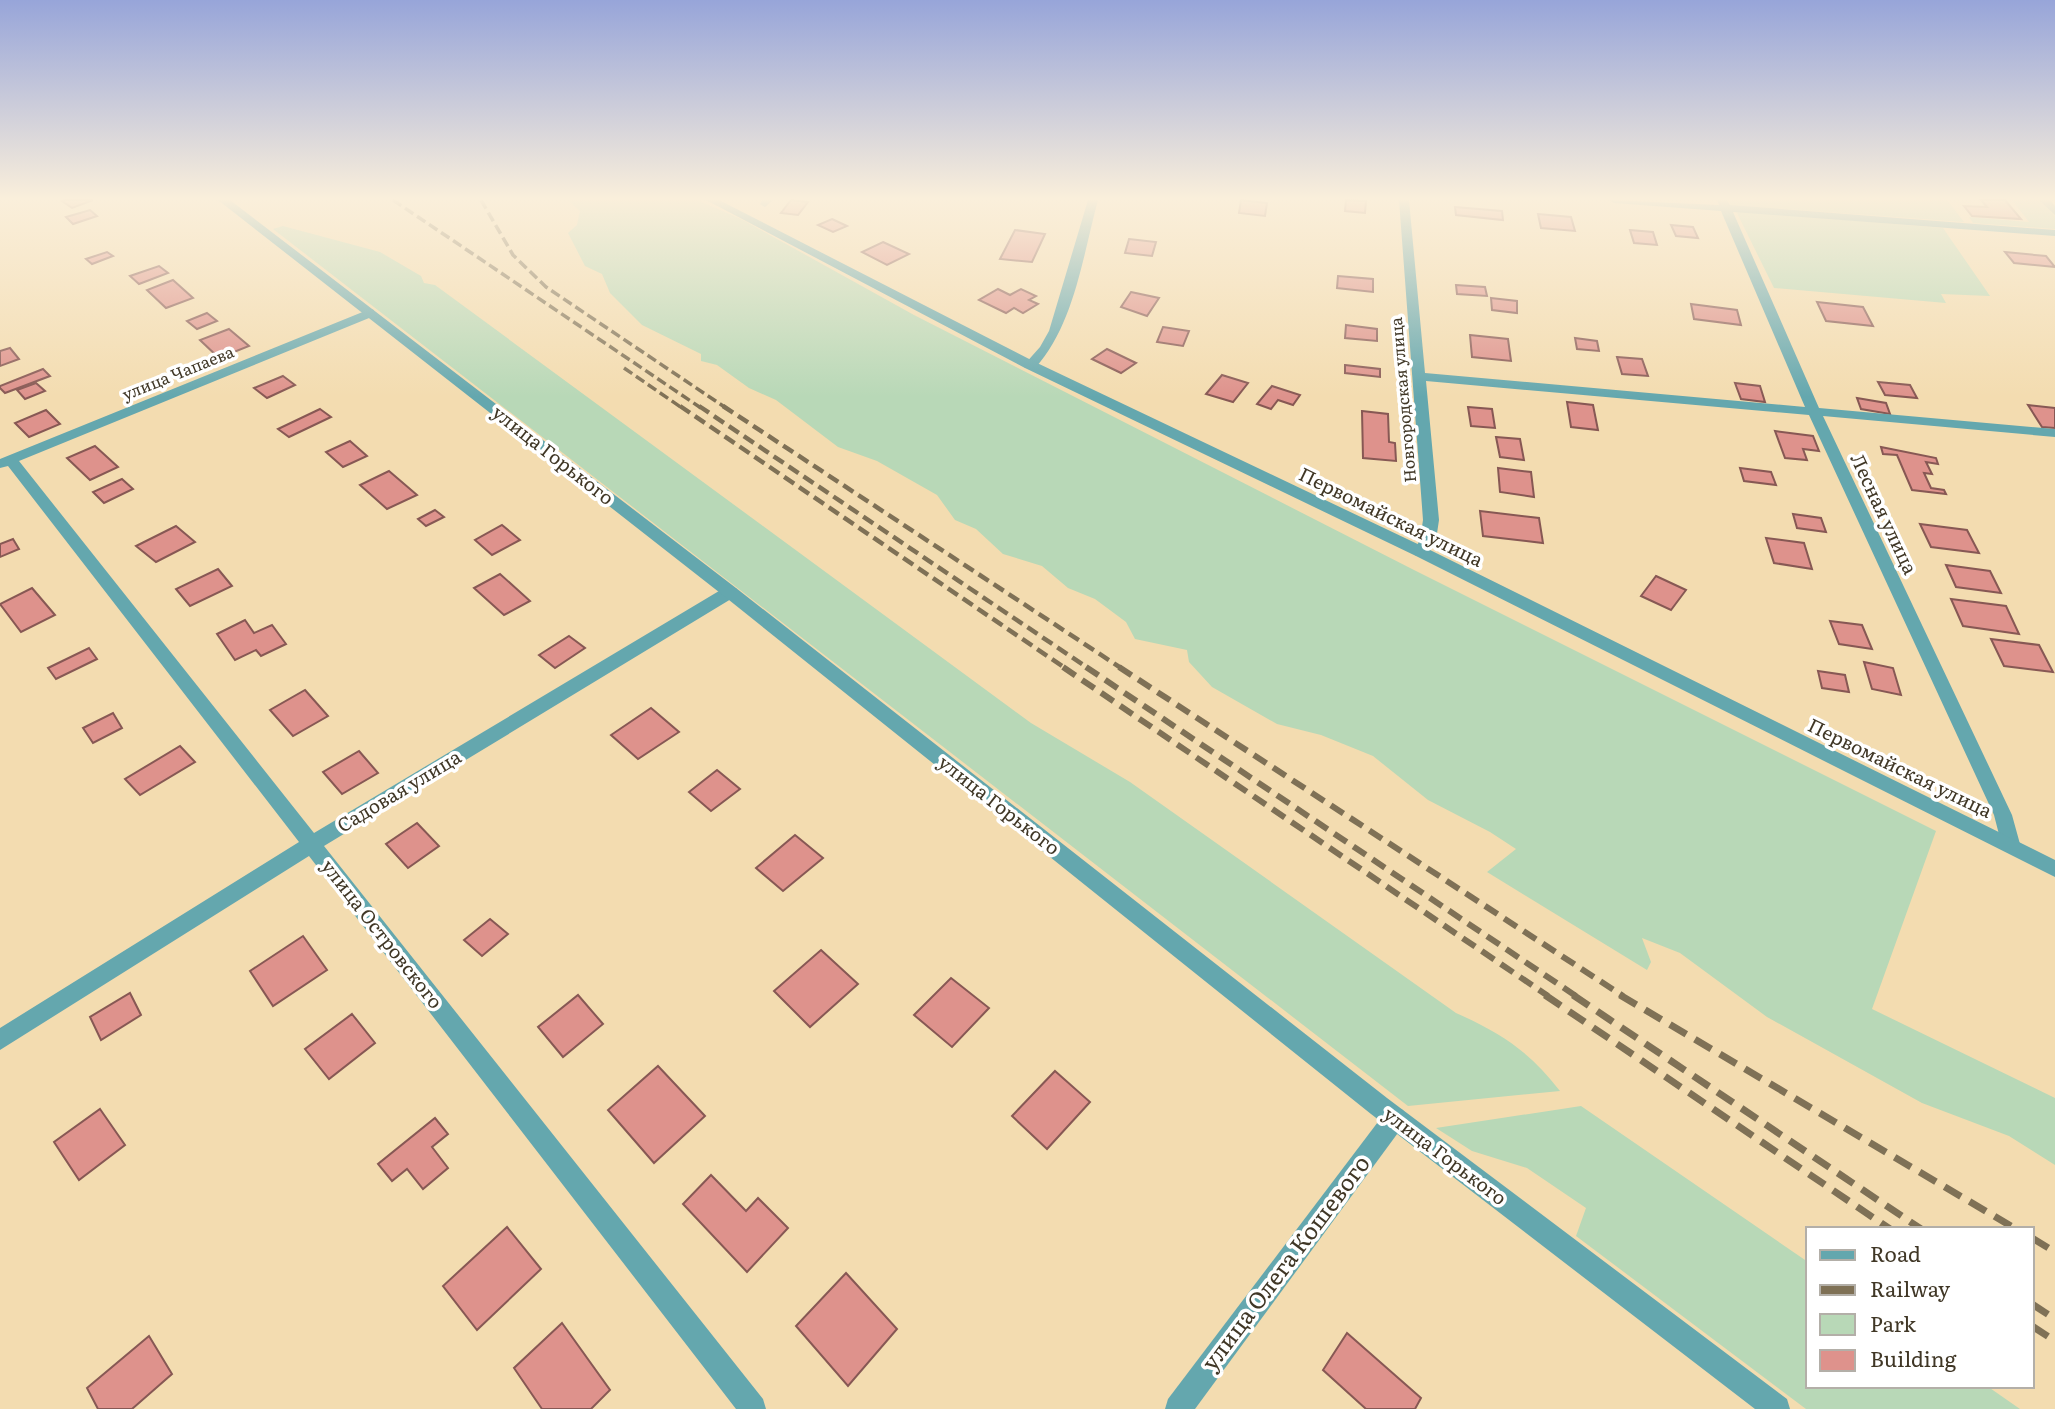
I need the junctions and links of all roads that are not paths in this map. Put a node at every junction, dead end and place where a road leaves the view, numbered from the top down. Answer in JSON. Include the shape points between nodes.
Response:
{"nodes":[{"id":1,"x":309,"y":266,"type":"edge"},
{"id":2,"x":838,"y":266,"type":"edge"},
{"id":3,"x":1074,"y":266,"type":"edge"},
{"id":4,"x":1409,"y":266,"type":"edge"},
{"id":5,"x":1751,"y":266,"type":"edge"},
{"id":6,"x":370,"y":313,"type":"junction"},
{"id":7,"x":1030,"y":365,"type":"junction"},
{"id":8,"x":1417,"y":376,"type":"junction"},
{"id":9,"x":1814,"y":411,"type":"junction"},
{"id":10,"x":2055,"y":433,"type":"edge"},
{"id":11,"x":5,"y":462,"type":"edge"},
{"id":12,"x":1421,"y":552,"type":"junction"},
{"id":13,"x":730,"y":592,"type":"junction"},
{"id":14,"x":312,"y":844,"type":"junction"},
{"id":15,"x":2010,"y":844,"type":"junction"},
{"id":16,"x":2055,"y":869,"type":"edge"},
{"id":17,"x":0,"y":1040,"type":"edge"},
{"id":18,"x":1395,"y":1118,"type":"junction"},
{"id":19,"x":752,"y":1409,"type":"edge"},
{"id":20,"x":1178,"y":1409,"type":"edge"},
{"id":21,"x":1777,"y":1409,"type":"edge"}],
"edges":[{"from":1,"to":6,"type":"street","name":"улица Горького"},
{"from":2,"to":7,"type":"street","name":"Первомайская улица"},
{"from":3,"to":7,"type":"street","via":[[1055,331]]},
{"from":4,"to":8,"type":"street","name":"Новгородская улица"},
{"from":5,"to":9,"type":"street","name":"Лесная улица"},
{"from":6,"to":11,"type":"street","name":"улица Чапаева"},
{"from":6,"to":13,"type":"street","name":"улица Горького"},
{"from":7,"to":12,"type":"street","name":"Первомайская улица"},
{"from":8,"to":9,"type":"street"},
{"from":8,"to":12,"type":"street","name":"Новгородская улица","via":[[1432,520]]},
{"from":9,"to":10,"type":"street"},
{"from":9,"to":15,"type":"street","name":"Лесная улица","via":[[2003,815]]},
{"from":11,"to":14,"type":"street","name":"улица Островского"},
{"from":12,"to":15,"type":"street","name":"Первомайская улица"},
{"from":13,"to":14,"type":"street","name":"Садовая улица"},
{"from":13,"to":18,"type":"street","name":"улица Горького"},
{"from":14,"to":17,"type":"street","name":"Садовая улица"},
{"from":14,"to":19,"type":"street","name":"улица Островского"},
{"from":15,"to":16,"type":"street","name":"Первомайская улица"},
{"from":18,"to":20,"type":"street","name":"улица Олега Кошевого"},
{"from":18,"to":21,"type":"street","name":"улица Горького"}]}
